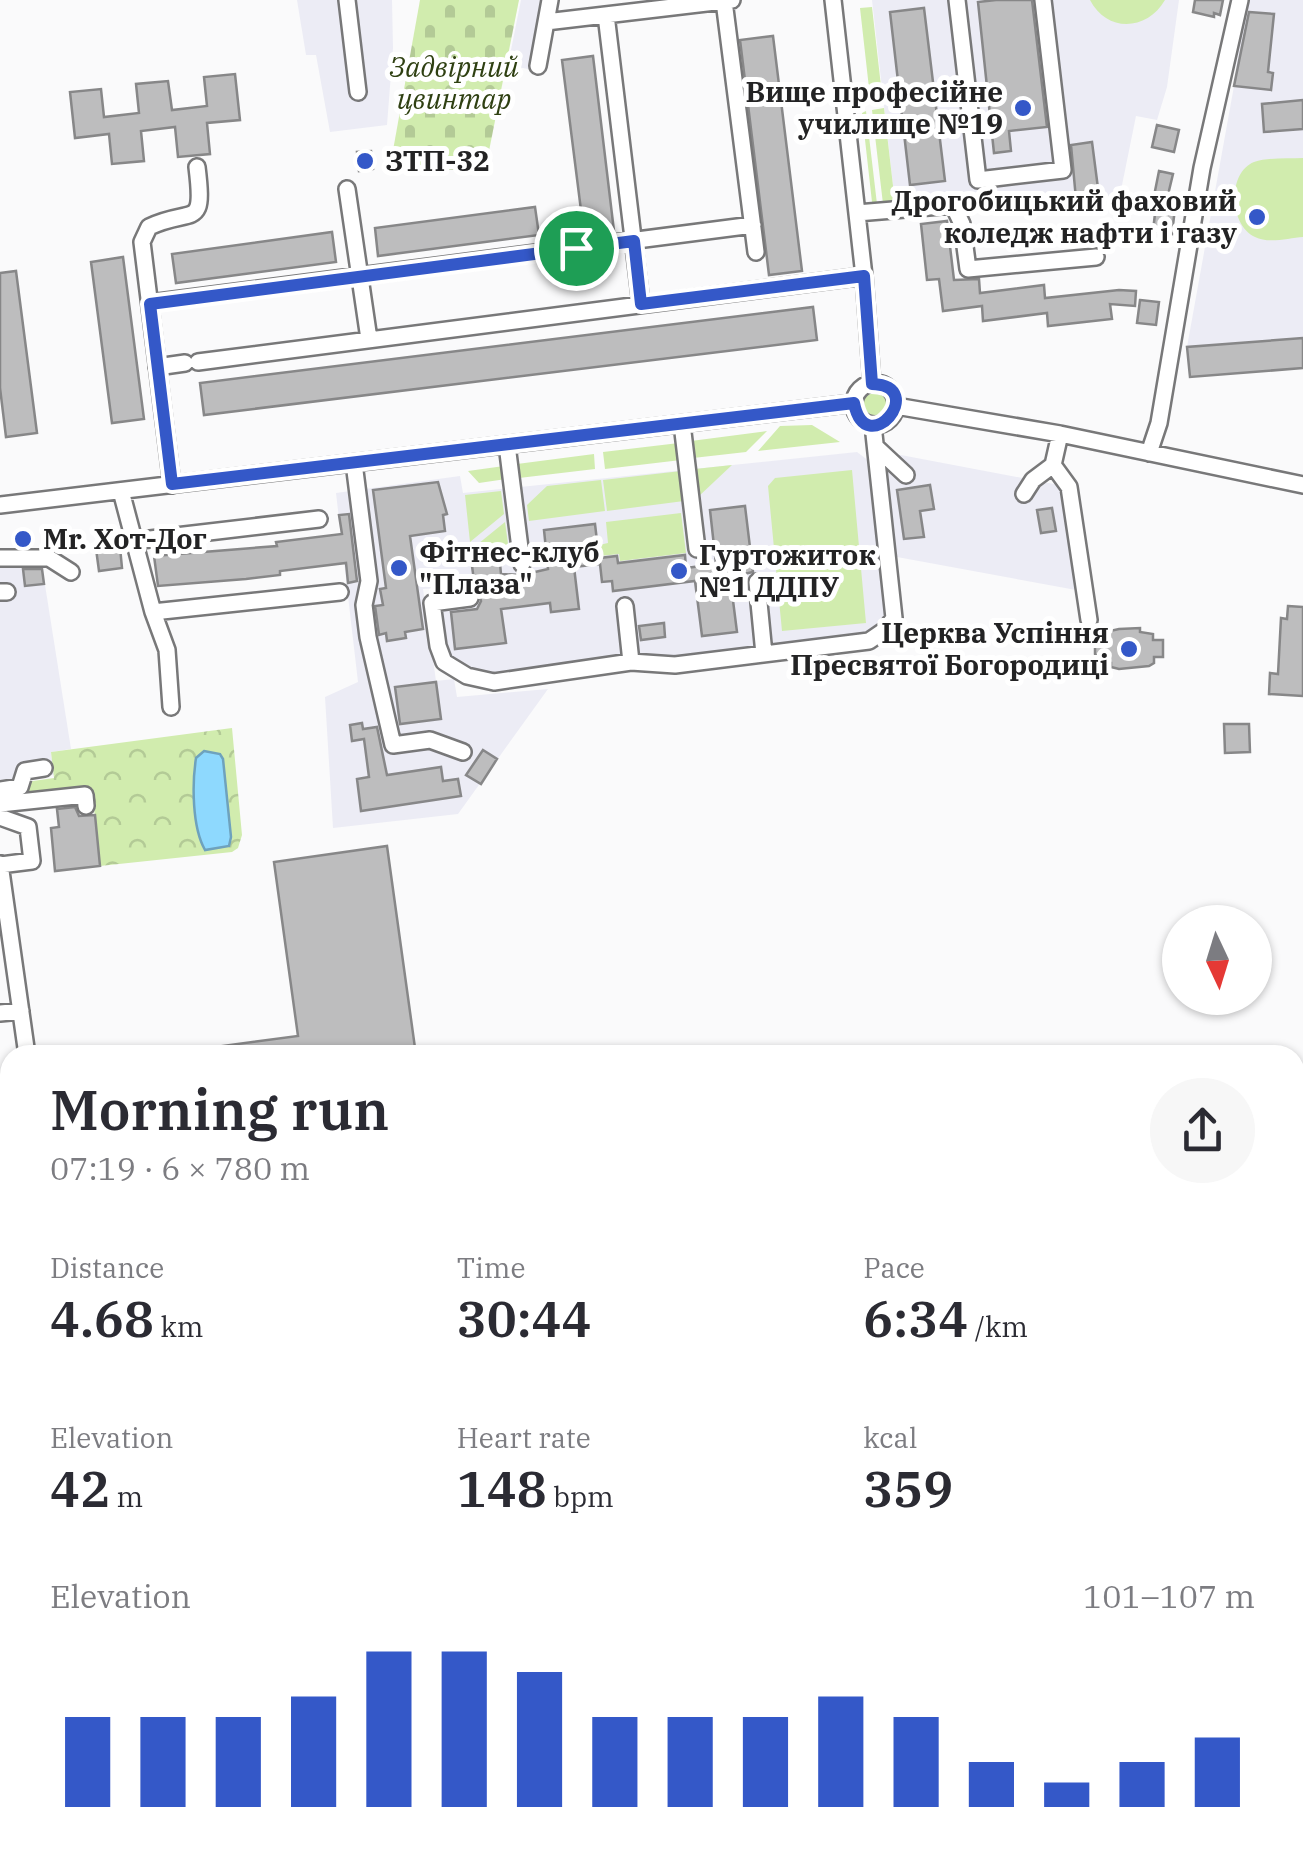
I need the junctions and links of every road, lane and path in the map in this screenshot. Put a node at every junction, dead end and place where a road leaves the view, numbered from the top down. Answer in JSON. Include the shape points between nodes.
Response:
{"nodes":[{"id":1,"x":347,"y":0,"type":"edge"},
{"id":2,"x":550,"y":0,"type":"edge"},
{"id":3,"x":732,"y":0,"type":"edge"},
{"id":4,"x":956,"y":0,"type":"edge"},
{"id":5,"x":1043,"y":0,"type":"edge"},
{"id":6,"x":1240,"y":0,"type":"edge"},
{"id":7,"x":724,"y":1,"type":"edge"},
{"id":8,"x":838,"y":1,"type":"edge"},
{"id":9,"x":606,"y":15,"type":"junction"},
{"id":10,"x":546,"y":22,"type":"junction"},
{"id":11,"x":538,"y":66,"type":"dead end"},
{"id":12,"x":358,"y":92,"type":"dead end"},
{"id":13,"x":197,"y":167,"type":"dead end"},
{"id":14,"x":347,"y":189,"type":"dead end"},
{"id":15,"x":857,"y":213,"type":"junction"},
{"id":16,"x":753,"y":226,"type":"junction"},
{"id":17,"x":634,"y":241,"type":"junction"},
{"id":18,"x":756,"y":252,"type":"dead end"},
{"id":19,"x":1096,"y":257,"type":"dead end"},
{"id":20,"x":359,"y":276,"type":"junction"},
{"id":21,"x":864,"y":276,"type":"junction"},
{"id":22,"x":150,"y":304,"type":"junction"},
{"id":23,"x":641,"y":304,"type":"junction"},
{"id":24,"x":370,"y":340,"type":"junction"},
{"id":25,"x":158,"y":367,"type":"junction"},
{"id":26,"x":872,"y":384,"type":"junction"},
{"id":27,"x":854,"y":403,"type":"junction"},
{"id":28,"x":896,"y":406,"type":"junction"},
{"id":29,"x":682,"y":424,"type":"junction"},
{"id":30,"x":872,"y":425,"type":"junction"},
{"id":31,"x":1060,"y":434,"type":"junction"},
{"id":32,"x":508,"y":445,"type":"junction"},
{"id":33,"x":875,"y":447,"type":"junction"},
{"id":34,"x":1149,"y":453,"type":"junction"},
{"id":35,"x":354,"y":463,"type":"junction"},
{"id":36,"x":1053,"y":465,"type":"junction"},
{"id":37,"x":906,"y":475,"type":"dead end"},
{"id":38,"x":172,"y":484,"type":"junction"},
{"id":39,"x":1303,"y":485,"type":"edge"},
{"id":40,"x":121,"y":490,"type":"junction"},
{"id":41,"x":1024,"y":494,"type":"dead end"},
{"id":42,"x":0,"y":505,"type":"edge"},
{"id":43,"x":319,"y":519,"type":"dead end"},
{"id":44,"x":133,"y":540,"type":"junction"},
{"id":45,"x":697,"y":550,"type":"dead end"},
{"id":46,"x":0,"y":558,"type":"edge"},
{"id":47,"x":522,"y":564,"type":"dead end"},
{"id":48,"x":71,"y":572,"type":"dead end"},
{"id":49,"x":757,"y":582,"type":"dead end"},
{"id":50,"x":340,"y":592,"type":"dead end"},
{"id":51,"x":470,"y":598,"type":"dead end"},
{"id":52,"x":624,"y":606,"type":"dead end"},
{"id":53,"x":154,"y":612,"type":"junction"},
{"id":54,"x":1089,"y":620,"type":"dead end"},
{"id":55,"x":764,"y":654,"type":"junction"},
{"id":56,"x":632,"y":662,"type":"junction"},
{"id":57,"x":171,"y":708,"type":"dead end"},
{"id":58,"x":463,"y":752,"type":"dead end"},
{"id":59,"x":44,"y":768,"type":"dead end"},
{"id":60,"x":0,"y":790,"type":"edge"},
{"id":61,"x":0,"y":804,"type":"edge"},
{"id":62,"x":86,"y":806,"type":"dead end"},
{"id":63,"x":0,"y":817,"type":"edge"},
{"id":64,"x":0,"y":864,"type":"edge"},
{"id":65,"x":21,"y":1011,"type":"junction"},
{"id":66,"x":0,"y":1013,"type":"edge"},
{"id":67,"x":25,"y":1045,"type":"edge"}],
"edges":[{"from":1,"to":12,"type":"street"},
{"from":2,"to":10,"type":"street"},
{"from":3,"to":7,"type":"street"},
{"from":4,"to":5,"type":"street","via":[[978,180],[1063,170]]},
{"from":6,"to":34,"type":"street"},
{"from":7,"to":9,"type":"street"},
{"from":7,"to":16,"type":"street"},
{"from":8,"to":15,"type":"street"},
{"from":9,"to":10,"type":"street"},
{"from":9,"to":17,"type":"street"},
{"from":10,"to":11,"type":"street"},
{"from":13,"to":22,"type":"street","via":[[197,212],[144,234]]},
{"from":14,"to":20,"type":"street"},
{"from":15,"to":19,"type":"street","via":[[953,205],[968,269]]},
{"from":15,"to":21,"type":"street"},
{"from":16,"to":17,"type":"street"},
{"from":16,"to":18,"type":"street"},
{"from":17,"to":20,"type":"street"},
{"from":17,"to":23,"type":"street"},
{"from":20,"to":22,"type":"street"},
{"from":20,"to":24,"type":"street"},
{"from":21,"to":23,"type":"street"},
{"from":21,"to":26,"type":"street"},
{"from":22,"to":25,"type":"street"},
{"from":23,"to":24,"type":"street"},
{"from":24,"to":25,"type":"street"},
{"from":25,"to":38,"type":"street"},
{"from":26,"to":27,"type":"street"},
{"from":26,"to":28,"type":"street","via":[[888,388]]},
{"from":27,"to":29,"type":"street"},
{"from":27,"to":30,"type":"street","via":[[859,418]]},
{"from":28,"to":30,"type":"street","via":[[888,420]]},
{"from":28,"to":31,"type":"street"},
{"from":29,"to":32,"type":"street"},
{"from":29,"to":45,"type":"street"},
{"from":30,"to":33,"type":"street"},
{"from":31,"to":34,"type":"street"},
{"from":31,"to":36,"type":"street"},
{"from":32,"to":35,"type":"street"},
{"from":32,"to":47,"type":"street"},
{"from":33,"to":37,"type":"street"},
{"from":33,"to":55,"type":"street","via":[[894,618],[869,640]]},
{"from":34,"to":39,"type":"street"},
{"from":35,"to":38,"type":"street"},
{"from":35,"to":58,"type":"street","via":[[369,581],[368,636],[393,745],[430,740]]},
{"from":36,"to":41,"type":"street"},
{"from":36,"to":54,"type":"street","via":[[1068,487]]},
{"from":38,"to":40,"type":"street"},
{"from":40,"to":42,"type":"street"},
{"from":40,"to":44,"type":"street"},
{"from":43,"to":44,"type":"street"},
{"from":44,"to":53,"type":"street"},
{"from":46,"to":48,"type":"street","via":[[49,558]]},
{"from":49,"to":55,"type":"street"},
{"from":50,"to":53,"type":"street"},
{"from":51,"to":56,"type":"street","via":[[432,603],[444,662],[467,676],[494,682]]},
{"from":52,"to":56,"type":"street"},
{"from":53,"to":57,"type":"street","via":[[166,650]]},
{"from":55,"to":56,"type":"street","via":[[675,665]]},
{"from":59,"to":60,"type":"street","via":[[25,771],[20,787]]},
{"from":61,"to":62,"type":"street","via":[[85,795]]},
{"from":63,"to":64,"type":"street","via":[[28,827],[32,861]]},
{"from":64,"to":65,"type":"street"},
{"from":65,"to":66,"type":"street"},
{"from":65,"to":67,"type":"street"}]}
